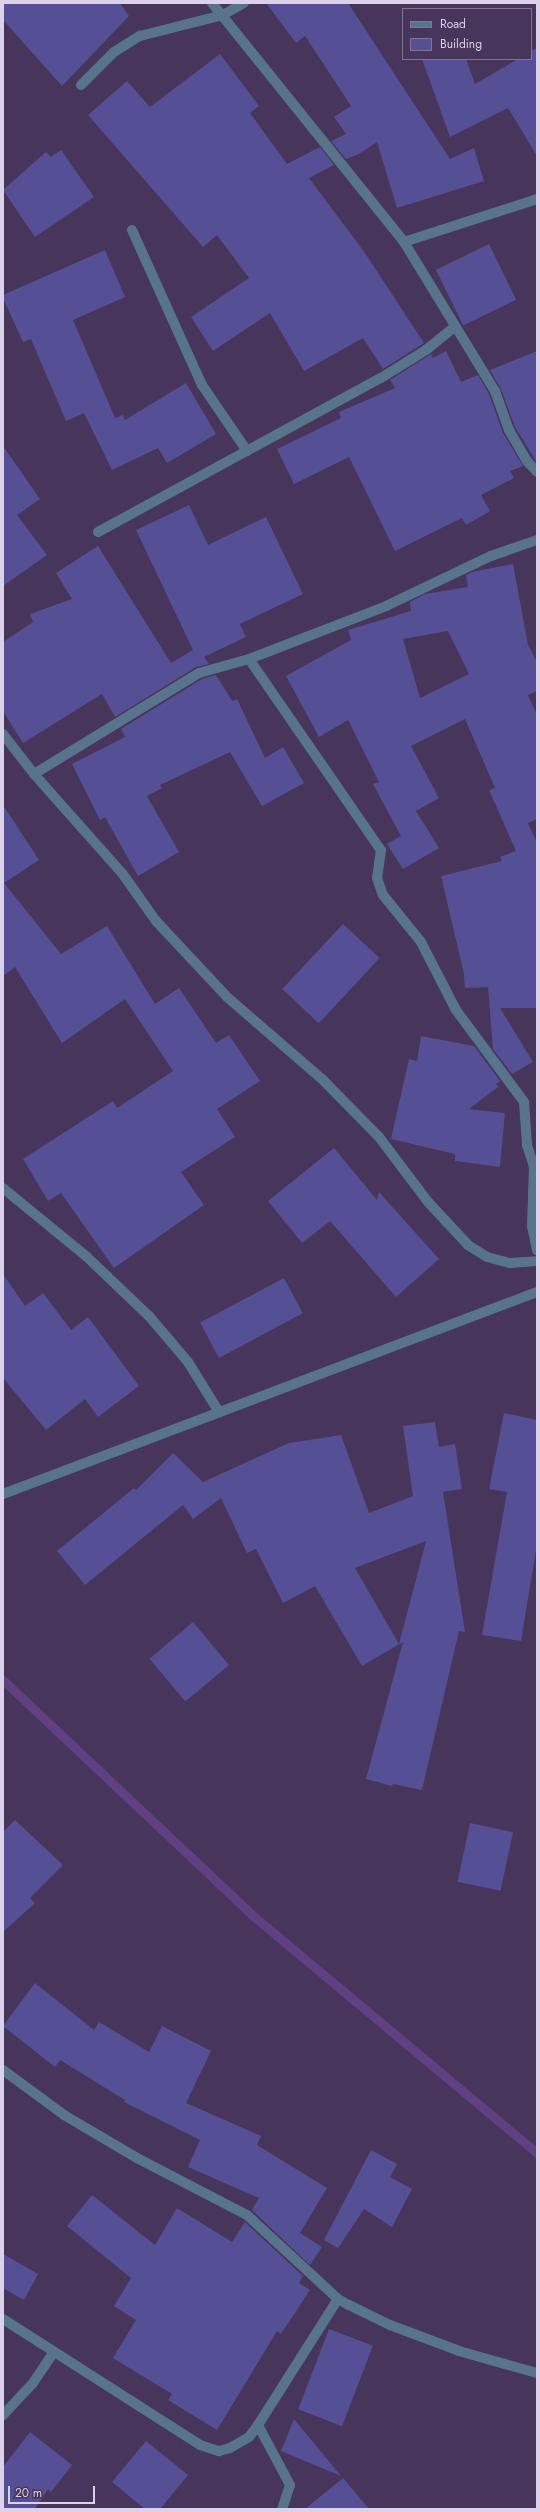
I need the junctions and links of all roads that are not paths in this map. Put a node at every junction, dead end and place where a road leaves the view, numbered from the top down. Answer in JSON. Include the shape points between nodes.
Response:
{"nodes":[{"id":1,"x":212,"y":3,"type":"edge"},
{"id":2,"x":244,"y":3,"type":"edge"},
{"id":3,"x":223,"y":15,"type":"junction"},
{"id":4,"x":81,"y":85,"type":"dead end"},
{"id":5,"x":537,"y":199,"type":"edge"},
{"id":6,"x":132,"y":230,"type":"dead end"},
{"id":7,"x":404,"y":242,"type":"junction"},
{"id":8,"x":454,"y":327,"type":"junction"},
{"id":9,"x":247,"y":451,"type":"junction"},
{"id":10,"x":537,"y":472,"type":"edge"},
{"id":11,"x":98,"y":532,"type":"dead end"},
{"id":12,"x":537,"y":540,"type":"edge"},
{"id":13,"x":249,"y":659,"type":"junction"},
{"id":14,"x":3,"y":734,"type":"edge"},
{"id":15,"x":34,"y":774,"type":"junction"},
{"id":16,"x":3,"y":1188,"type":"edge"},
{"id":17,"x":537,"y":1250,"type":"edge"},
{"id":18,"x":537,"y":1261,"type":"edge"},
{"id":19,"x":537,"y":1292,"type":"edge"},
{"id":20,"x":219,"y":1412,"type":"junction"},
{"id":21,"x":3,"y":1494,"type":"edge"},
{"id":22,"x":3,"y":2070,"type":"edge"},
{"id":23,"x":338,"y":2298,"type":"junction"},
{"id":24,"x":3,"y":2319,"type":"edge"},
{"id":25,"x":54,"y":2352,"type":"junction"},
{"id":26,"x":537,"y":2373,"type":"edge"},
{"id":27,"x":3,"y":2415,"type":"edge"},
{"id":28,"x":258,"y":2426,"type":"junction"},
{"id":29,"x":282,"y":2509,"type":"edge"}],
"edges":[{"from":1,"to":3,"type":"street"},
{"from":2,"to":3,"type":"street"},
{"from":3,"to":4,"type":"street","via":[[140,36],[114,52]]},
{"from":3,"to":7,"type":"street"},
{"from":5,"to":7,"type":"street"},
{"from":6,"to":9,"type":"street","via":[[202,385]]},
{"from":7,"to":8,"type":"street"},
{"from":8,"to":9,"type":"street","via":[[426,350],[381,378]]},
{"from":8,"to":10,"type":"street","via":[[495,390],[509,430],[526,460]]},
{"from":9,"to":11,"type":"street"},
{"from":12,"to":13,"type":"street","via":[[491,556],[386,606]]},
{"from":13,"to":15,"type":"street","via":[[198,673]]},
{"from":13,"to":17,"type":"street","via":[[381,850],[377,878],[383,895],[421,942],[456,1010],[524,1102],[527,1145],[534,1166],[532,1226]]},
{"from":14,"to":15,"type":"street"},
{"from":15,"to":18,"type":"street","via":[[122,873],[161,926],[227,997],[322,1079],[379,1137],[429,1203],[468,1245],[487,1257],[510,1263]]},
{"from":16,"to":20,"type":"street","via":[[87,1257],[149,1316],[188,1362]]},
{"from":19,"to":20,"type":"street"},
{"from":20,"to":21,"type":"street"},
{"from":22,"to":23,"type":"street","via":[[64,2115],[137,2158],[247,2215]]},
{"from":23,"to":26,"type":"street","via":[[390,2325],[459,2351]]},
{"from":23,"to":28,"type":"street"},
{"from":24,"to":25,"type":"street"},
{"from":25,"to":27,"type":"street","via":[[33,2383]]},
{"from":25,"to":28,"type":"street","via":[[200,2445],[219,2451],[230,2448],[249,2437]]},
{"from":28,"to":29,"type":"street","via":[[290,2485]]}]}
